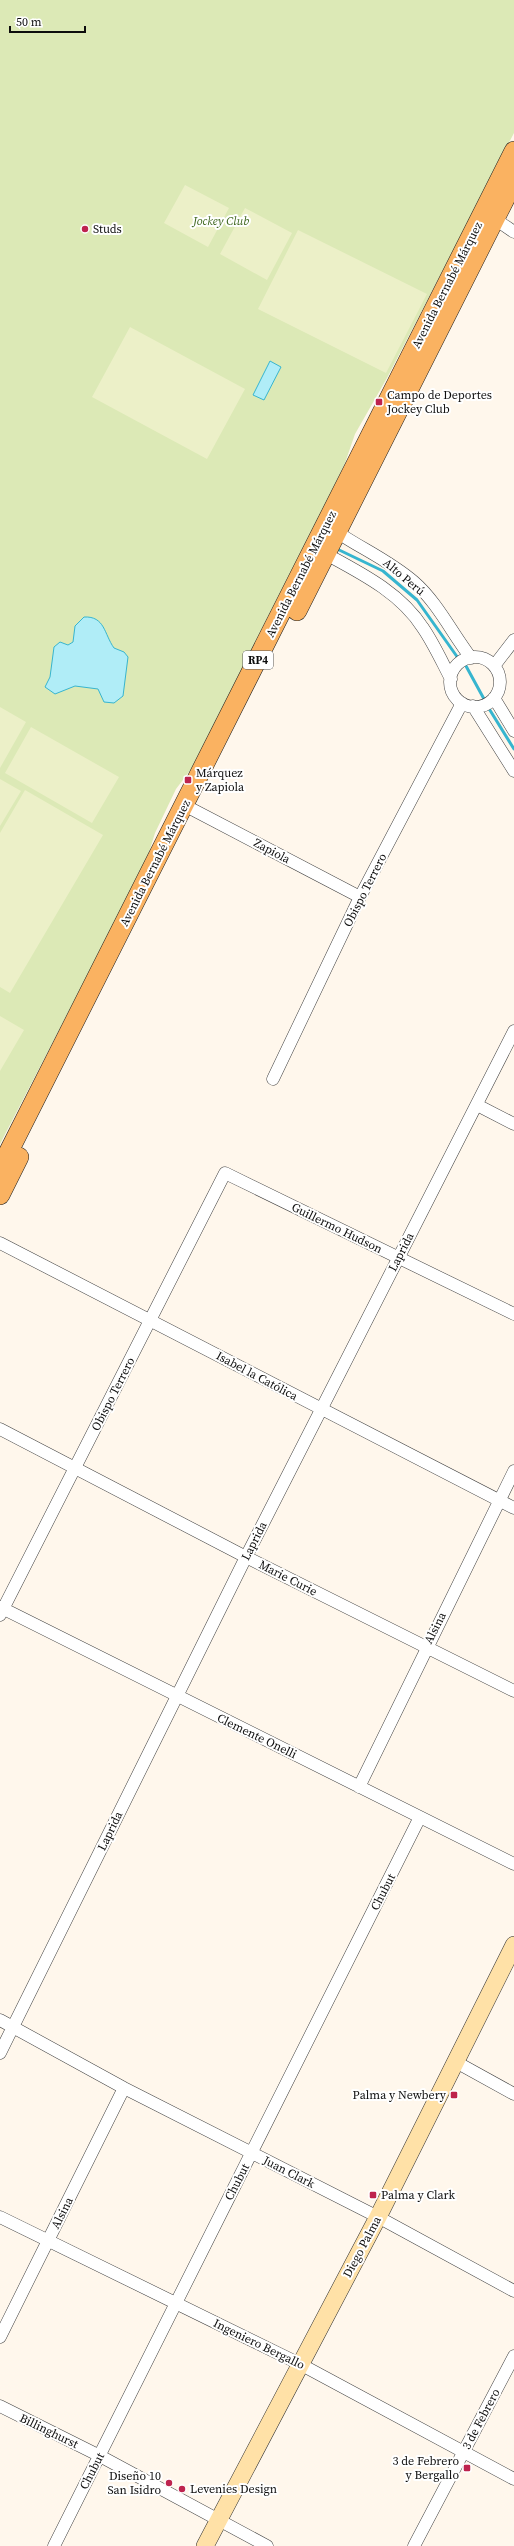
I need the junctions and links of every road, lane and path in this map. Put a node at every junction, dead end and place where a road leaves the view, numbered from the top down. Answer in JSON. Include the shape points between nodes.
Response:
{"nodes":[{"id":1,"x":514,"y":151,"type":"edge"},
{"id":2,"x":514,"y":181,"type":"edge"},
{"id":3,"x":495,"y":220,"type":"junction"},
{"id":4,"x":514,"y":232,"type":"edge"},
{"id":5,"x":337,"y":532,"type":"junction"},
{"id":6,"x":326,"y":554,"type":"junction"},
{"id":7,"x":514,"y":640,"type":"edge"},
{"id":8,"x":471,"y":658,"type":"junction"},
{"id":9,"x":494,"y":666,"type":"junction"},
{"id":10,"x":451,"y":679,"type":"junction"},
{"id":11,"x":494,"y":698,"type":"junction"},
{"id":12,"x":468,"y":705,"type":"junction"},
{"id":13,"x":514,"y":731,"type":"edge"},
{"id":14,"x":514,"y":771,"type":"edge"},
{"id":15,"x":190,"y":808,"type":"junction"},
{"id":16,"x":360,"y":897,"type":"junction"},
{"id":17,"x":514,"y":1031,"type":"edge"},
{"id":18,"x":273,"y":1079,"type":"dead end"},
{"id":19,"x":476,"y":1105,"type":"junction"},
{"id":20,"x":514,"y":1124,"type":"edge"},
{"id":21,"x":0,"y":1169,"type":"edge"},
{"id":22,"x":225,"y":1173,"type":"joint"},
{"id":23,"x":0,"y":1195,"type":"edge"},
{"id":24,"x":0,"y":1243,"type":"edge"},
{"id":25,"x":398,"y":1257,"type":"junction"},
{"id":26,"x":514,"y":1314,"type":"edge"},
{"id":27,"x":152,"y":1320,"type":"junction"},
{"id":28,"x":320,"y":1410,"type":"junction"},
{"id":29,"x":0,"y":1429,"type":"edge"},
{"id":30,"x":75,"y":1469,"type":"junction"},
{"id":31,"x":514,"y":1471,"type":"edge"},
{"id":32,"x":499,"y":1500,"type":"junction"},
{"id":33,"x":514,"y":1508,"type":"edge"},
{"id":34,"x":246,"y":1557,"type":"junction"},
{"id":35,"x":1,"y":1610,"type":"edge"},
{"id":36,"x":426,"y":1647,"type":"junction"},
{"id":37,"x":514,"y":1691,"type":"edge"},
{"id":38,"x":177,"y":1696,"type":"junction"},
{"id":39,"x":359,"y":1787,"type":"junction"},
{"id":40,"x":420,"y":1817,"type":"junction"},
{"id":41,"x":514,"y":1864,"type":"edge"},
{"id":42,"x":514,"y":1945,"type":"edge"},
{"id":43,"x":0,"y":2020,"type":"edge"},
{"id":44,"x":13,"y":2028,"type":"junction"},
{"id":45,"x":0,"y":2053,"type":"edge"},
{"id":46,"x":456,"y":2062,"type":"junction"},
{"id":47,"x":124,"y":2088,"type":"junction"},
{"id":48,"x":514,"y":2094,"type":"edge"},
{"id":49,"x":252,"y":2153,"type":"junction"},
{"id":50,"x":0,"y":2217,"type":"edge"},
{"id":51,"x":378,"y":2217,"type":"junction"},
{"id":52,"x":48,"y":2242,"type":"junction"},
{"id":53,"x":514,"y":2291,"type":"edge"},
{"id":54,"x":176,"y":2303,"type":"junction"},
{"id":55,"x":0,"y":2337,"type":"edge"},
{"id":56,"x":514,"y":2356,"type":"edge"},
{"id":57,"x":300,"y":2364,"type":"junction"},
{"id":58,"x":0,"y":2406,"type":"edge"},
{"id":59,"x":464,"y":2451,"type":"junction"},
{"id":60,"x":100,"y":2456,"type":"junction"},
{"id":61,"x":514,"y":2479,"type":"edge"},
{"id":62,"x":219,"y":2520,"type":"junction"},
{"id":63,"x":54,"y":2546,"type":"edge"},
{"id":64,"x":205,"y":2546,"type":"edge"},
{"id":65,"x":267,"y":2546,"type":"edge"},
{"id":66,"x":414,"y":2546,"type":"edge"}],
"edges":[{"from":1,"to":15,"type":"main road","name":"Avenida Bernabé Márquez","number":"RP4"},
{"from":2,"to":3,"type":"main road","name":"Avenida Bernabé Márquez","number":"RP4"},
{"from":3,"to":4,"type":"street"},
{"from":3,"to":5,"type":"main road","name":"Avenida Bernabé Márquez","number":"RP4"},
{"from":5,"to":6,"type":"main road","name":"Avenida Bernabé Márquez","number":"RP4"},
{"from":5,"to":8,"type":"street","name":"Alto Perú","via":[[384,560],[414,583],[425,594]]},
{"from":6,"to":10,"type":"street","name":"Alto Perú","via":[[375,582],[403,603],[422,626]]},
{"from":6,"to":15,"type":"main road","name":"Avenida Bernabé Márquez","number":"RP4"},
{"from":7,"to":9,"type":"street"},
{"from":8,"to":9,"type":"street","via":[[484,658]]},
{"from":8,"to":10,"type":"street","via":[[457,665]]},
{"from":9,"to":11,"type":"street","via":[[498,672],[500,685]]},
{"from":10,"to":12,"type":"street","via":[[453,693]]},
{"from":11,"to":12,"type":"street","via":[[481,706]]},
{"from":11,"to":13,"type":"street"},
{"from":12,"to":14,"type":"street"},
{"from":12,"to":16,"type":"street","name":"Obispo Terrero"},
{"from":15,"to":16,"type":"street","name":"Zapiola"},
{"from":15,"to":21,"type":"main road","name":"Avenida Bernabé Márquez","number":"RP4"},
{"from":15,"to":23,"type":"main road","name":"Avenida Bernabé Márquez","number":"RP4"},
{"from":16,"to":18,"type":"street","name":"Obispo Terrero"},
{"from":17,"to":19,"type":"street","name":"Laprida"},
{"from":19,"to":20,"type":"street"},
{"from":19,"to":25,"type":"street","name":"Laprida"},
{"from":22,"to":25,"type":"street","name":"Guillermo Hudson"},
{"from":22,"to":27,"type":"street","name":"Obispo Terrero"},
{"from":24,"to":27,"type":"street","name":"Isabel la Católica"},
{"from":25,"to":26,"type":"street","name":"Guillermo Hudson"},
{"from":25,"to":28,"type":"street","name":"Laprida"},
{"from":27,"to":28,"type":"street","name":"Isabel la Católica"},
{"from":27,"to":30,"type":"street","name":"Obispo Terrero"},
{"from":28,"to":32,"type":"street","name":"Isabel la Católica"},
{"from":28,"to":34,"type":"street","name":"Laprida"},
{"from":29,"to":30,"type":"street","name":"Marie Curie"},
{"from":30,"to":34,"type":"street","name":"Marie Curie"},
{"from":30,"to":35,"type":"street","name":"Obispo Terrero"},
{"from":31,"to":32,"type":"street","name":"Alsina"},
{"from":32,"to":33,"type":"street","name":"Isabel la Católica"},
{"from":32,"to":36,"type":"street","name":"Alsina"},
{"from":34,"to":36,"type":"street","name":"Marie Curie"},
{"from":34,"to":38,"type":"street","name":"Laprida"},
{"from":35,"to":38,"type":"street","name":"Clemente Onelli"},
{"from":36,"to":37,"type":"street","name":"Marie Curie"},
{"from":36,"to":39,"type":"street","name":"Alsina"},
{"from":38,"to":39,"type":"street","name":"Clemente Onelli"},
{"from":38,"to":44,"type":"street","name":"Laprida"},
{"from":39,"to":40,"type":"street","name":"Clemente Onelli"},
{"from":40,"to":41,"type":"street","name":"Clemente Onelli"},
{"from":40,"to":49,"type":"street","name":"Chubut"},
{"from":42,"to":46,"type":"main road","name":"Diego Palma"},
{"from":43,"to":44,"type":"street","name":"Juan Clark"},
{"from":44,"to":45,"type":"street","name":"Laprida"},
{"from":44,"to":47,"type":"street","name":"Juan Clark"},
{"from":46,"to":48,"type":"street"},
{"from":46,"to":51,"type":"main road","name":"Diego Palma"},
{"from":47,"to":49,"type":"street","name":"Juan Clark"},
{"from":47,"to":52,"type":"street","name":"Alsina"},
{"from":49,"to":51,"type":"street","name":"Juan Clark"},
{"from":49,"to":54,"type":"street","name":"Chubut"},
{"from":50,"to":52,"type":"street","name":"Ingeniero Bergallo"},
{"from":51,"to":53,"type":"street","name":"Juan Clark"},
{"from":51,"to":57,"type":"main road","name":"Diego Palma"},
{"from":52,"to":54,"type":"street","name":"Ingeniero Bergallo"},
{"from":52,"to":55,"type":"street","name":"Alsina"},
{"from":54,"to":57,"type":"street","name":"Ingeniero Bergallo"},
{"from":54,"to":60,"type":"street","name":"Chubut"},
{"from":56,"to":59,"type":"street","name":"3 de Febrero"},
{"from":57,"to":59,"type":"street","name":"Ingeniero Bergallo"},
{"from":57,"to":62,"type":"main road","name":"Diego Palma"},
{"from":58,"to":60,"type":"street","name":"Billinghurst"},
{"from":59,"to":61,"type":"street","name":"Ingeniero Bergallo"},
{"from":59,"to":66,"type":"street","name":"3 de Febrero"},
{"from":60,"to":62,"type":"street","name":"Billinghurst"},
{"from":60,"to":63,"type":"street","name":"Chubut"},
{"from":62,"to":64,"type":"main road","name":"Diego Palma"},
{"from":62,"to":65,"type":"street","name":"Billinghurst"}]}
